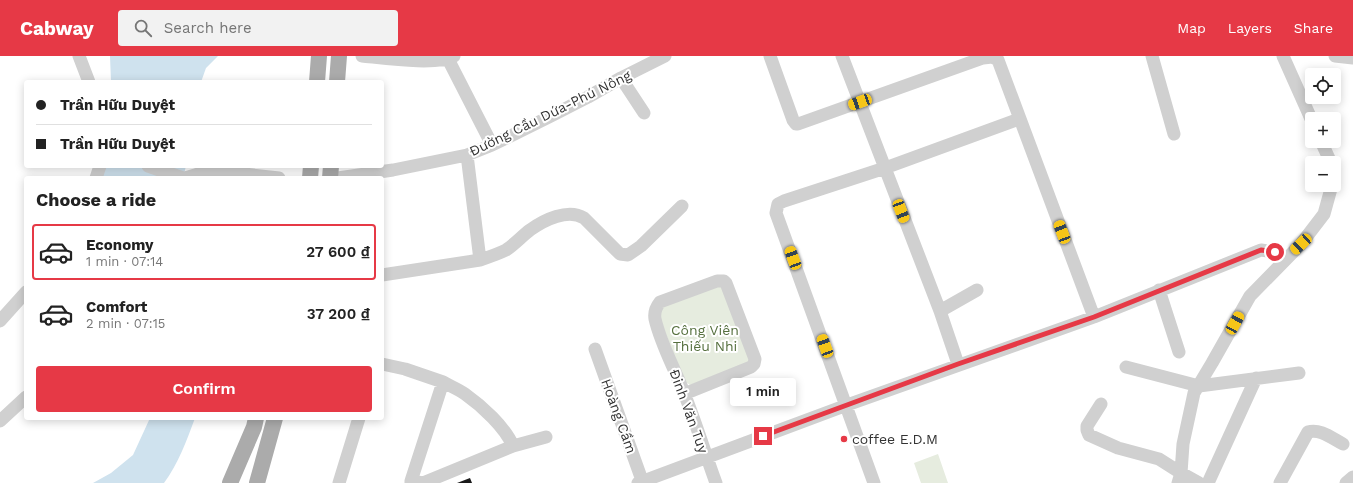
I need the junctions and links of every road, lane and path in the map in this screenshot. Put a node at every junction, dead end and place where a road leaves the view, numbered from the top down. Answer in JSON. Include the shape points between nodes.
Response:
{"nodes":[{"id":1,"x":79,"y":56,"type":"edge"},
{"id":2,"x":319,"y":56,"type":"edge"},
{"id":3,"x":338,"y":56,"type":"edge"},
{"id":4,"x":362,"y":56,"type":"edge"},
{"id":5,"x":666,"y":56,"type":"edge"},
{"id":6,"x":770,"y":56,"type":"edge"},
{"id":7,"x":842,"y":56,"type":"edge"},
{"id":8,"x":1152,"y":56,"type":"edge"},
{"id":9,"x":1283,"y":56,"type":"edge"},
{"id":10,"x":1335,"y":56,"type":"edge"},
{"id":11,"x":451,"y":58,"type":"edge"},
{"id":12,"x":1353,"y":58,"type":"edge"},
{"id":13,"x":621,"y":78,"type":"junction"},
{"id":14,"x":88,"y":80,"type":"edge"},
{"id":15,"x":317,"y":80,"type":"edge"},
{"id":16,"x":337,"y":80,"type":"edge"},
{"id":17,"x":860,"y":102,"type":"junction"},
{"id":18,"x":1308,"y":112,"type":"edge"},
{"id":19,"x":644,"y":113,"type":"dead end"},
{"id":20,"x":1019,"y":118,"type":"junction"},
{"id":21,"x":1174,"y":134,"type":"dead end"},
{"id":22,"x":492,"y":145,"type":"junction"},
{"id":23,"x":467,"y":155,"type":"junction"},
{"id":24,"x":154,"y":168,"type":"edge"},
{"id":25,"x":885,"y":168,"type":"junction"},
{"id":26,"x":178,"y":176,"type":"edge"},
{"id":27,"x":191,"y":176,"type":"edge"},
{"id":28,"x":261,"y":176,"type":"edge"},
{"id":29,"x":352,"y":176,"type":"edge"},
{"id":30,"x":1330,"y":192,"type":"edge"},
{"id":31,"x":682,"y":206,"type":"dead end"},
{"id":32,"x":1286,"y":258,"type":"junction"},
{"id":33,"x":480,"y":260,"type":"junction"},
{"id":34,"x":384,"y":275,"type":"edge"},
{"id":35,"x":977,"y":290,"type":"dead end"},
{"id":36,"x":1159,"y":290,"type":"junction"},
{"id":37,"x":24,"y":294,"type":"edge"},
{"id":38,"x":940,"y":311,"type":"junction"},
{"id":39,"x":1094,"y":317,"type":"junction"},
{"id":40,"x":0,"y":321,"type":"edge"},
{"id":41,"x":595,"y":349,"type":"dead end"},
{"id":42,"x":1178,"y":352,"type":"dead end"},
{"id":43,"x":384,"y":364,"type":"edge"},
{"id":44,"x":958,"y":364,"type":"junction"},
{"id":45,"x":1126,"y":367,"type":"dead end"},
{"id":46,"x":1299,"y":373,"type":"dead end"},
{"id":47,"x":1256,"y":378,"type":"junction"},
{"id":48,"x":443,"y":382,"type":"junction"},
{"id":49,"x":1199,"y":386,"type":"junction"},
{"id":50,"x":684,"y":394,"type":"junction"},
{"id":51,"x":24,"y":399,"type":"edge"},
{"id":52,"x":1101,"y":404,"type":"dead end"},
{"id":53,"x":847,"y":405,"type":"junction"},
{"id":54,"x":256,"y":420,"type":"edge"},
{"id":55,"x":274,"y":420,"type":"edge"},
{"id":56,"x":358,"y":420,"type":"edge"},
{"id":57,"x":0,"y":421,"type":"edge"},
{"id":58,"x":546,"y":437,"type":"dead end"},
{"id":59,"x":1343,"y":444,"type":"dead end"},
{"id":60,"x":513,"y":446,"type":"junction"},
{"id":61,"x":707,"y":457,"type":"junction"},
{"id":62,"x":1180,"y":478,"type":"edge"},
{"id":63,"x":1353,"y":478,"type":"edge"},
{"id":64,"x":411,"y":482,"type":"edge"},
{"id":65,"x":641,"y":482,"type":"edge"},
{"id":66,"x":230,"y":483,"type":"edge"},
{"id":67,"x":257,"y":483,"type":"edge"},
{"id":68,"x":339,"y":483,"type":"edge"},
{"id":69,"x":716,"y":483,"type":"edge"},
{"id":70,"x":874,"y":483,"type":"edge"},
{"id":71,"x":1199,"y":483,"type":"edge"},
{"id":72,"x":1208,"y":483,"type":"edge"},
{"id":73,"x":1280,"y":483,"type":"edge"},
{"id":74,"x":1346,"y":483,"type":"edge"}],
"edges":[{"from":1,"to":14,"type":"street"},
{"from":2,"to":15,"type":"main road"},
{"from":3,"to":16,"type":"main road"},
{"from":4,"to":11,"type":"street","via":[[424,60]]},
{"from":5,"to":13,"type":"street","name":"Đường Cầu Dứa-Phú Nông"},
{"from":6,"to":17,"type":"street","via":[[796,124]]},
{"from":7,"to":17,"type":"street"},
{"from":8,"to":21,"type":"street"},
{"from":9,"to":18,"type":"street"},
{"from":10,"to":12,"type":"street"},
{"from":11,"to":22,"type":"street"},
{"from":13,"to":19,"type":"street"},
{"from":13,"to":22,"type":"street","name":"Đường Cầu Dứa-Phú Nông"},
{"from":17,"to":20,"type":"street","via":[[992,57],[998,60]]},
{"from":17,"to":25,"type":"street"},
{"from":20,"to":25,"type":"street"},
{"from":20,"to":39,"type":"street"},
{"from":22,"to":23,"type":"street","name":"Đường Cầu Dứa-Phú Nông"},
{"from":23,"to":29,"type":"street","name":"Đường Cầu Dứa-Phú Nông"},
{"from":23,"to":33,"type":"street"},
{"from":24,"to":26,"type":"street"},
{"from":25,"to":38,"type":"street"},
{"from":25,"to":53,"type":"street","via":[[784,201],[778,204],[776,209]]},
{"from":27,"to":28,"type":"street","via":[[217,171]]},
{"from":30,"to":32,"type":"street","via":[[1324,214],[1301,244]]},
{"from":31,"to":33,"type":"street","via":[[641,246],[628,255],[620,254],[584,218],[567,214],[543,222],[506,249]]},
{"from":32,"to":36,"type":"street","via":[[1275,252],[1261,250]]},
{"from":32,"to":49,"type":"street","via":[[1250,296]]},
{"from":33,"to":34,"type":"street"},
{"from":35,"to":38,"type":"street"},
{"from":36,"to":39,"type":"street"},
{"from":36,"to":42,"type":"street"},
{"from":37,"to":40,"type":"street"},
{"from":38,"to":44,"type":"street"},
{"from":39,"to":44,"type":"street"},
{"from":41,"to":65,"type":"street","name":"Hoàng Cầm"},
{"from":43,"to":48,"type":"street"},
{"from":44,"to":53,"type":"street"},
{"from":45,"to":49,"type":"street"},
{"from":46,"to":47,"type":"street"},
{"from":47,"to":49,"type":"street"},
{"from":47,"to":72,"type":"street"},
{"from":48,"to":60,"type":"street","via":[[464,393],[477,404],[505,431]]},
{"from":48,"to":64,"type":"street"},
{"from":49,"to":62,"type":"street","via":[[1190,408]]},
{"from":50,"to":50,"type":"street","name":"Đinh Văn Tuy","via":[[655,318],[657,305],[717,281],[724,281],[755,360],[754,364]]},
{"from":50,"to":61,"type":"street","name":"Đinh Văn Tuy"},
{"from":51,"to":57,"type":"street"},
{"from":52,"to":62,"type":"street","via":[[1087,426],[1090,435],[1118,448],[1159,459]]},
{"from":53,"to":61,"type":"street"},
{"from":53,"to":70,"type":"street"},
{"from":54,"to":66,"type":"main road"},
{"from":55,"to":67,"type":"main road"},
{"from":56,"to":68,"type":"street"},
{"from":58,"to":60,"type":"street"},
{"from":59,"to":73,"type":"street","via":[[1320,431],[1308,432]]},
{"from":60,"to":64,"type":"street","via":[[423,483]]},
{"from":61,"to":65,"type":"street"},
{"from":61,"to":69,"type":"street","name":"Đinh Văn Tuy"},
{"from":62,"to":71,"type":"street"},
{"from":63,"to":74,"type":"street"}]}
